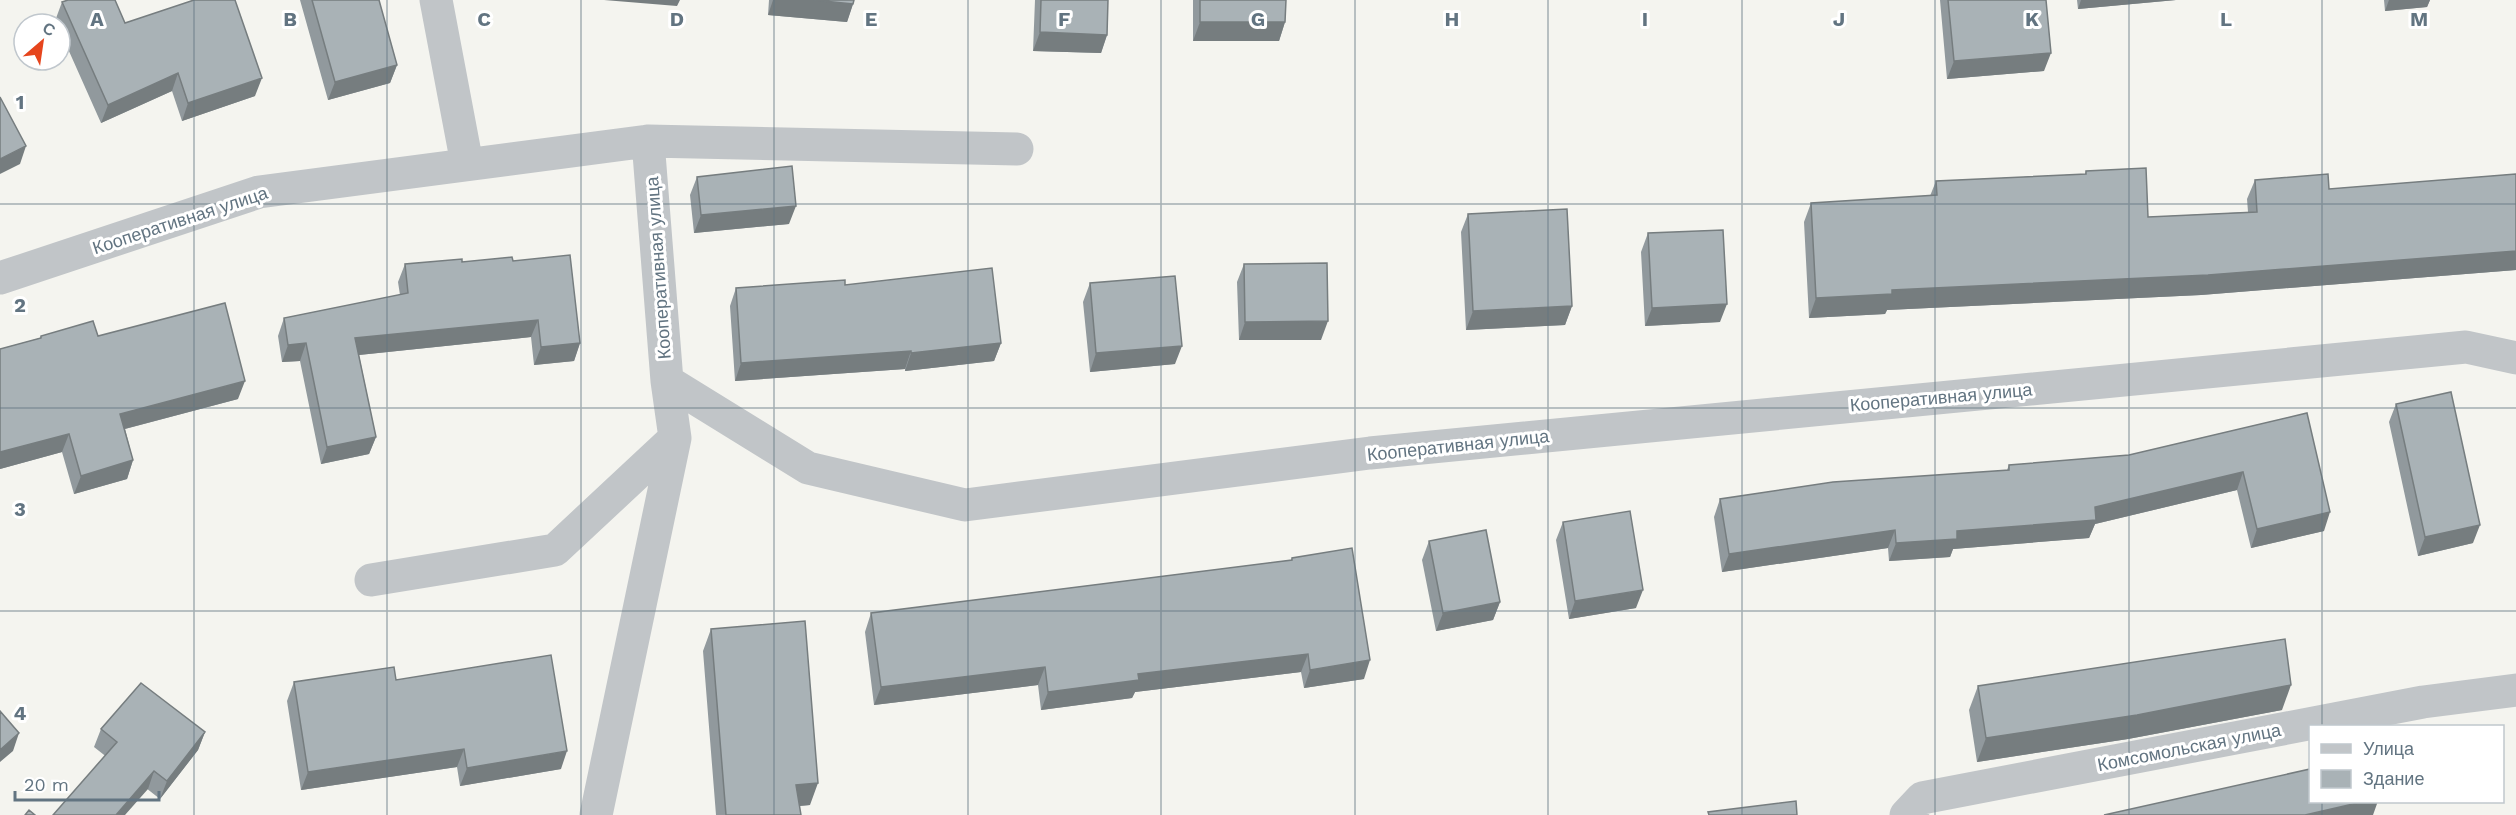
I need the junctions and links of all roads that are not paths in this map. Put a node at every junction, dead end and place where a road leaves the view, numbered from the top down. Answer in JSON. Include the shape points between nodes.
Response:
{"nodes":[{"id":1,"x":436,"y":0,"type":"edge"},
{"id":2,"x":648,"y":141,"type":"junction"},
{"id":3,"x":1017,"y":149,"type":"dead end"},
{"id":4,"x":467,"y":164,"type":"junction"},
{"id":5,"x":0,"y":278,"type":"edge"},
{"id":6,"x":2516,"y":358,"type":"edge"},
{"id":7,"x":667,"y":381,"type":"junction"},
{"id":8,"x":675,"y":438,"type":"junction"},
{"id":9,"x":371,"y":580,"type":"dead end"},
{"id":10,"x":2516,"y":690,"type":"edge"},
{"id":11,"x":596,"y":815,"type":"edge"},
{"id":12,"x":1906,"y":815,"type":"edge"}],
"edges":[{"from":1,"to":4,"type":"street"},
{"from":2,"to":3,"type":"street","name":"Кооперативная улица"},
{"from":2,"to":4,"type":"street","name":"Кооперативная улица"},
{"from":2,"to":7,"type":"street","name":"Кооперативная улица"},
{"from":4,"to":5,"type":"street","name":"Кооперативная улица","via":[[259,192]]},
{"from":6,"to":7,"type":"street","name":"Кооперативная улица","via":[[2466,347],[1370,453],[964,505],[808,468]]},
{"from":7,"to":8,"type":"street"},
{"from":8,"to":9,"type":"street","via":[[555,550]]},
{"from":8,"to":11,"type":"street"},
{"from":10,"to":12,"type":"street","name":"Комсомольская улица","via":[[2424,702],[1922,798]]}]}
